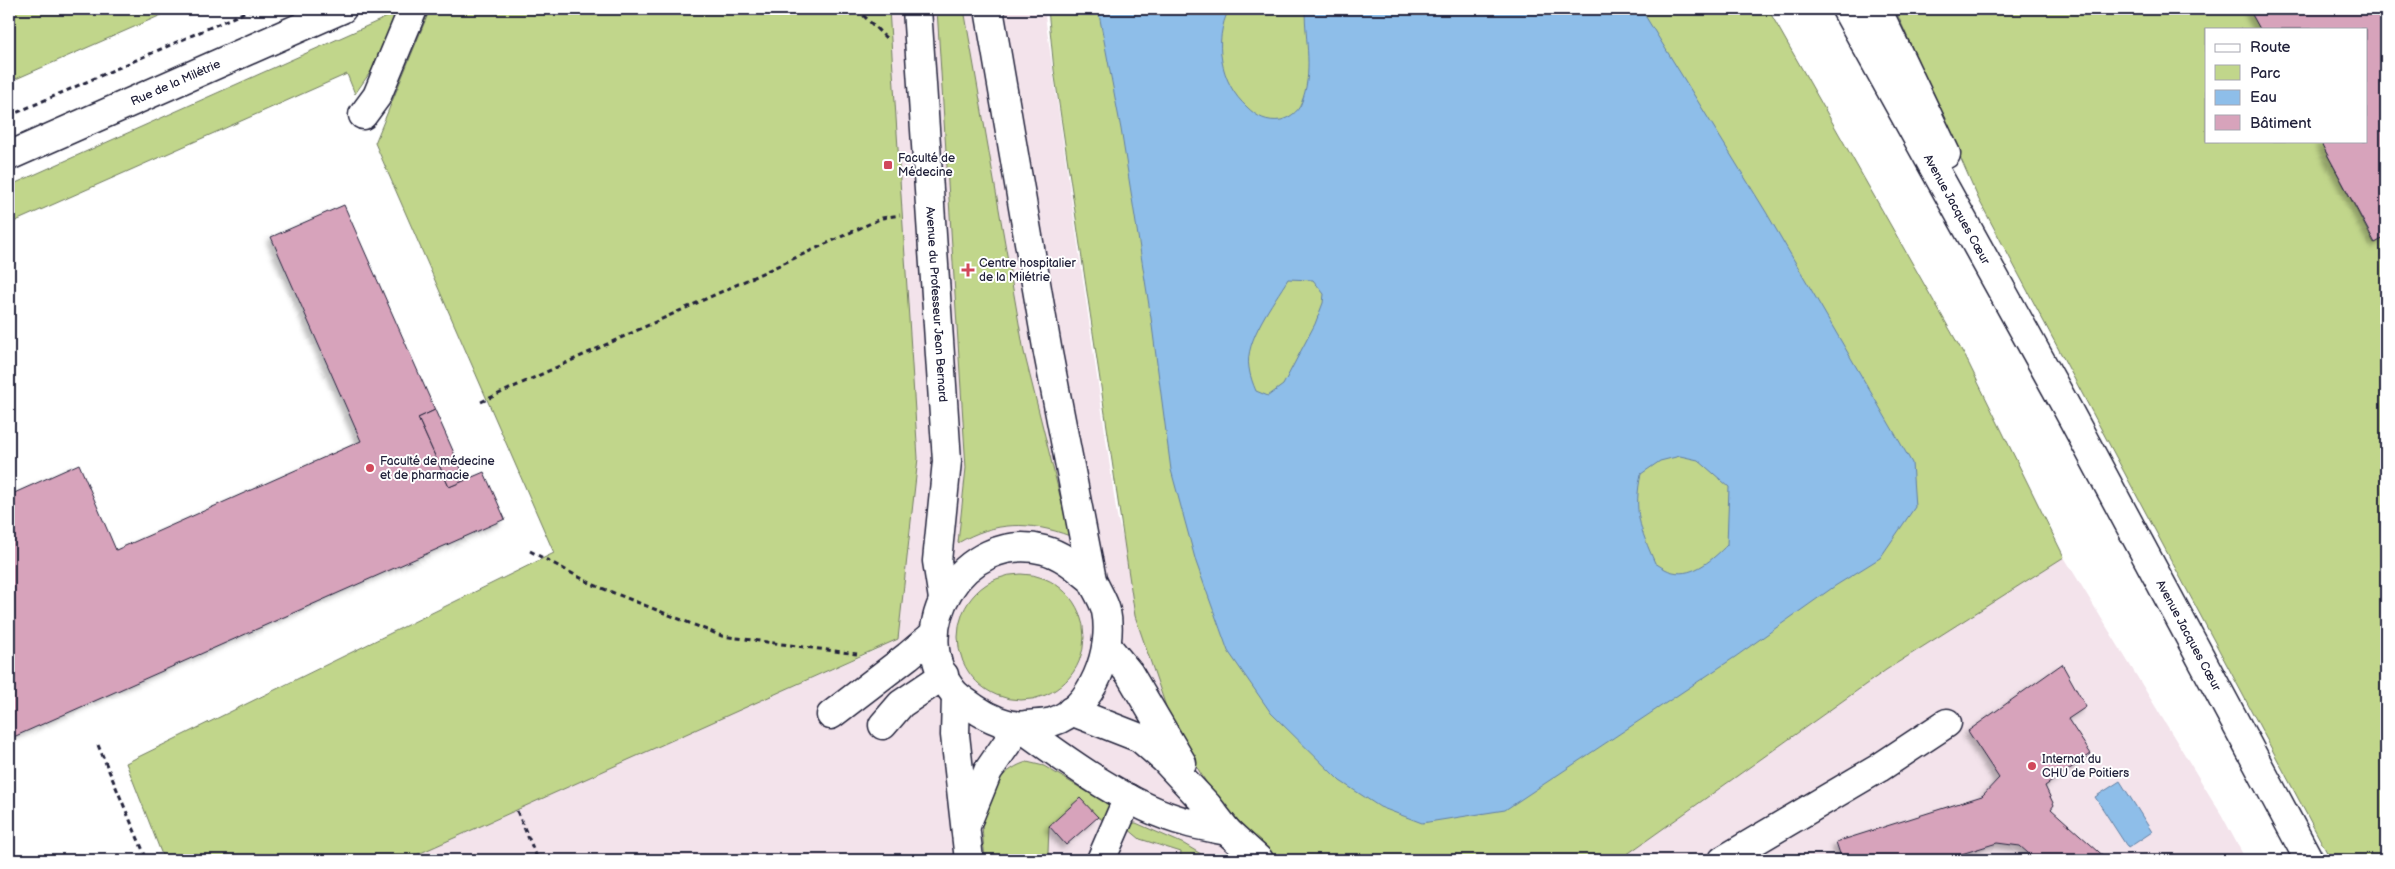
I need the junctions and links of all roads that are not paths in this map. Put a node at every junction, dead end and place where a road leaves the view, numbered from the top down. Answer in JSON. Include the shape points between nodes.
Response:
{"nodes":[{"id":1,"x":342,"y":9,"type":"edge"},
{"id":2,"x":413,"y":9,"type":"edge"},
{"id":3,"x":917,"y":9,"type":"edge"},
{"id":4,"x":1846,"y":9,"type":"edge"},
{"id":5,"x":1877,"y":9,"type":"edge"},
{"id":6,"x":988,"y":13,"type":"edge"},
{"id":7,"x":363,"y":115,"type":"dead end"},
{"id":8,"x":9,"y":156,"type":"edge"},
{"id":9,"x":2068,"y":410,"type":"junction"},
{"id":10,"x":1092,"y":580,"type":"junction"},
{"id":11,"x":943,"y":599,"type":"junction"},
{"id":12,"x":934,"y":634,"type":"junction"},
{"id":13,"x":1107,"y":646,"type":"junction"},
{"id":14,"x":950,"y":685,"type":"junction"},
{"id":15,"x":1071,"y":711,"type":"junction"},
{"id":16,"x":831,"y":715,"type":"dead end"},
{"id":17,"x":1947,"y":723,"type":"dead end"},
{"id":18,"x":883,"y":725,"type":"dead end"},
{"id":19,"x":1019,"y":726,"type":"junction"},
{"id":20,"x":1128,"y":798,"type":"junction"},
{"id":21,"x":1207,"y":805,"type":"junction"},
{"id":22,"x":966,"y":826,"type":"junction"},
{"id":23,"x":1227,"y":831,"type":"junction"},
{"id":24,"x":968,"y":860,"type":"edge"},
{"id":25,"x":1100,"y":860,"type":"edge"},
{"id":26,"x":1259,"y":860,"type":"edge"},
{"id":27,"x":1724,"y":860,"type":"edge"},
{"id":28,"x":2309,"y":860,"type":"edge"}],
"edges":[{"from":1,"to":8,"type":"street","name":"Rue de la Milétrie"},
{"from":2,"to":7,"type":"street","via":[[377,96]]},
{"from":3,"to":11,"type":"street","name":"Avenue du Professeur Jean Bernard","via":[[947,461],[937,560]]},
{"from":4,"to":9,"type":"street","name":"Avenue Jacques Cœur"},
{"from":5,"to":9,"type":"street","name":"Avenue Jacques Cœur"},
{"from":6,"to":10,"type":"street","name":"Avenue du Professeur Jean Bernard"},
{"from":9,"to":28,"type":"street","name":"Avenue Jacques Cœur"},
{"from":10,"to":11,"type":"street","name":"Avenue du Professeur Jean Bernard","via":[[1068,561],[1044,550],[1012,547],[983,557],[962,573]]},
{"from":10,"to":13,"type":"street","name":"Avenue du Professeur Jean Bernard","via":[[1106,611]]},
{"from":11,"to":12,"type":"street","name":"Avenue du Professeur Jean Bernard"},
{"from":12,"to":14,"type":"street","name":"Avenue du Professeur Jean Bernard","via":[[936,655]]},
{"from":12,"to":16,"type":"street"},
{"from":13,"to":15,"type":"street","name":"Avenue du Professeur Jean Bernard","via":[[1093,685]]},
{"from":13,"to":21,"type":"street","via":[[1129,673]]},
{"from":14,"to":18,"type":"street","via":[[901,704]]},
{"from":14,"to":19,"type":"street","name":"Avenue du Professeur Jean Bernard","via":[[985,716]]},
{"from":14,"to":22,"type":"street","name":"Avenue du Professeur Jean Bernard"},
{"from":15,"to":19,"type":"street","name":"Avenue du Professeur Jean Bernard","via":[[1053,721]]},
{"from":15,"to":21,"type":"street","via":[[1140,738]]},
{"from":17,"to":27,"type":"street","via":[[1879,768]]},
{"from":19,"to":20,"type":"street"},
{"from":19,"to":22,"type":"street","name":"Avenue du Professeur Jean Bernard","via":[[988,771]]},
{"from":20,"to":23,"type":"street","via":[[1185,822]]},
{"from":20,"to":25,"type":"street"},
{"from":21,"to":23,"type":"street"},
{"from":22,"to":24,"type":"street","name":"Avenue du Professeur Jean Bernard"},
{"from":23,"to":26,"type":"street"}]}
